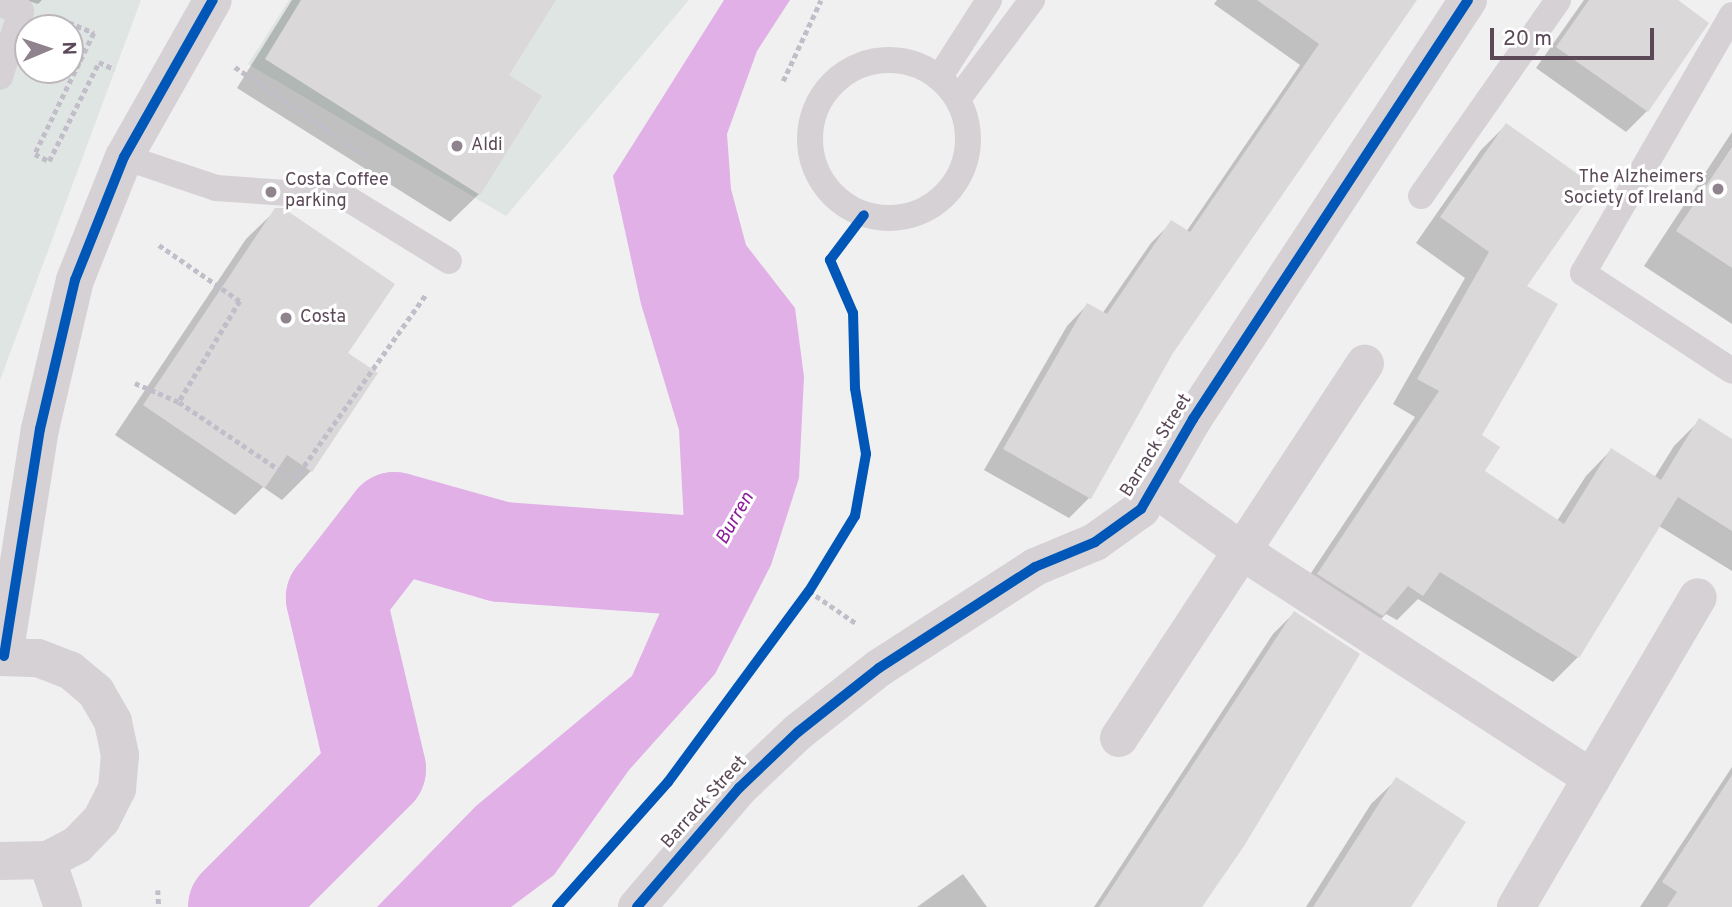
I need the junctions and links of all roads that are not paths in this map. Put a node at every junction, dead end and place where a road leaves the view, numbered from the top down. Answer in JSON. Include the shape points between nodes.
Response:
{"nodes":[{"id":1,"x":213,"y":0,"type":"edge"},
{"id":2,"x":989,"y":0,"type":"edge"},
{"id":3,"x":1032,"y":0,"type":"edge"},
{"id":4,"x":1468,"y":0,"type":"edge"},
{"id":5,"x":1558,"y":0,"type":"edge"},
{"id":6,"x":10,"y":8,"type":"edge"},
{"id":7,"x":1732,"y":15,"type":"edge"},
{"id":8,"x":0,"y":77,"type":"edge"},
{"id":9,"x":939,"y":78,"type":"junction"},
{"id":10,"x":958,"y":99,"type":"junction"},
{"id":11,"x":124,"y":157,"type":"junction"},
{"id":12,"x":1421,"y":196,"type":"dead end"},
{"id":13,"x":449,"y":261,"type":"road end"},
{"id":14,"x":1364,"y":365,"type":"dead end"},
{"id":15,"x":1732,"y":371,"type":"edge"},
{"id":16,"x":1153,"y":487,"type":"junction"},
{"id":17,"x":1242,"y":551,"type":"junction"},
{"id":18,"x":1698,"y":597,"type":"dead end"},
{"id":19,"x":2,"y":656,"type":"edge"},
{"id":20,"x":1119,"y":738,"type":"dead end"},
{"id":21,"x":1592,"y":778,"type":"junction"},
{"id":22,"x":47,"y":860,"type":"junction"},
{"id":23,"x":0,"y":862,"type":"edge"},
{"id":24,"x":62,"y":906,"type":"edge"},
{"id":25,"x":637,"y":907,"type":"edge"},
{"id":26,"x":1516,"y":907,"type":"edge"}],
"edges":[{"from":1,"to":11,"type":"street"},
{"from":2,"to":9,"type":"lane"},
{"from":3,"to":10,"type":"lane"},
{"from":4,"to":16,"type":"street","name":"Barrack Street"},
{"from":5,"to":12,"type":"lane"},
{"from":6,"to":8,"type":"lane"},
{"from":7,"to":15,"type":"lane","via":[[1583,274]]},
{"from":9,"to":10,"type":"lane"},
{"from":9,"to":10,"type":"lane","via":[[915,64],[888,60],[861,65],[837,79],[820,101],[811,127],[811,155],[821,180],[839,201],[864,215],[891,219],[918,213],[941,199],[959,178],[968,152],[967,124]]},
{"from":11,"to":13,"type":"lane","via":[[216,188],[345,197]]},
{"from":11,"to":19,"type":"street","via":[[75,280],[40,429]]},
{"from":14,"to":17,"type":"street"},
{"from":16,"to":17,"type":"street"},
{"from":16,"to":25,"type":"street","name":"Barrack Street","via":[[1141,509],[1094,542],[1035,567],[879,668],[798,732],[739,788]]},
{"from":17,"to":20,"type":"street"},
{"from":17,"to":21,"type":"street"},
{"from":18,"to":21,"type":"street"},
{"from":19,"to":22,"type":"street","via":[[38,657],[70,670],[96,692],[113,722],[120,755],[117,789],[101,820]]},
{"from":21,"to":26,"type":"street"},
{"from":22,"to":23,"type":"street"},
{"from":22,"to":24,"type":"street"}]}
